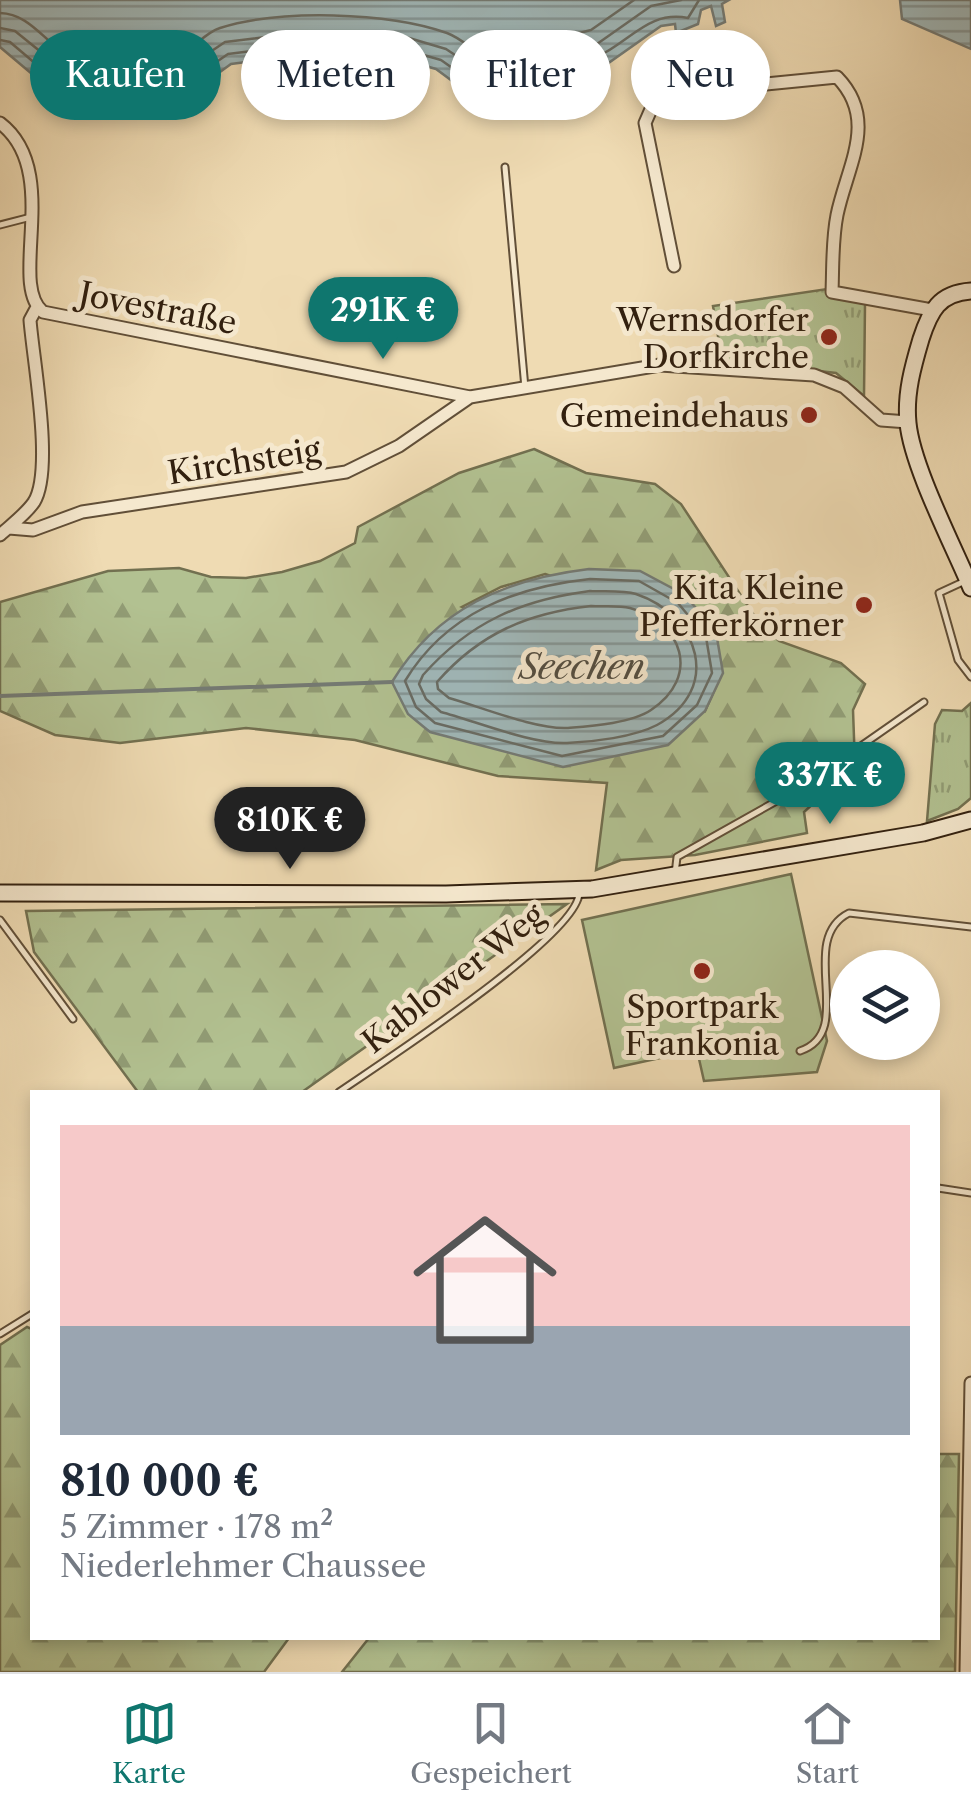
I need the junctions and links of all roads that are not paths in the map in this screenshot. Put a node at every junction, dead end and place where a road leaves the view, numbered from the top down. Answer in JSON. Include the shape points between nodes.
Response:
{"nodes":[{"id":1,"x":0,"y":123,"type":"edge"},
{"id":2,"x":505,"y":166,"type":"dead end"},
{"id":3,"x":33,"y":217,"type":"junction"},
{"id":4,"x":0,"y":225,"type":"edge"},
{"id":5,"x":674,"y":266,"type":"dead end"},
{"id":6,"x":971,"y":291,"type":"edge"},
{"id":7,"x":37,"y":307,"type":"junction"},
{"id":8,"x":932,"y":310,"type":"junction"},
{"id":9,"x":526,"y":389,"type":"junction"},
{"id":10,"x":470,"y":397,"type":"junction"},
{"id":11,"x":908,"y":422,"type":"junction"},
{"id":12,"x":4,"y":531,"type":"edge"},
{"id":13,"x":965,"y":558,"type":"edge"},
{"id":14,"x":969,"y":584,"type":"edge"},
{"id":15,"x":971,"y":677,"type":"edge"},
{"id":16,"x":924,"y":702,"type":"dead end"},
{"id":17,"x":971,"y":821,"type":"edge"},
{"id":18,"x":675,"y":877,"type":"junction"},
{"id":19,"x":580,"y":890,"type":"junction"},
{"id":20,"x":0,"y":894,"type":"edge"},
{"id":21,"x":0,"y":920,"type":"edge"},
{"id":22,"x":971,"y":926,"type":"edge"},
{"id":23,"x":72,"y":1020,"type":"dead end"},
{"id":24,"x":800,"y":1051,"type":"dead end"},
{"id":25,"x":342,"y":1090,"type":"edge"},
{"id":26,"x":940,"y":1188,"type":"edge"},
{"id":27,"x":971,"y":1193,"type":"edge"},
{"id":28,"x":30,"y":1315,"type":"edge"},
{"id":29,"x":0,"y":1334,"type":"edge"},
{"id":30,"x":971,"y":1383,"type":"edge"},
{"id":31,"x":966,"y":1672,"type":"edge"}],
"edges":[{"from":1,"to":3,"type":"street","name":"Jovestraße","via":[[28,164]]},
{"from":2,"to":9,"type":"lane"},
{"from":3,"to":4,"type":"lane"},
{"from":3,"to":7,"type":"street","name":"Jovestraße","via":[[31,288]]},
{"from":5,"to":8,"type":"street","via":[[646,123],[652,107],[837,77],[851,91],[860,137],[838,212],[832,292]]},
{"from":6,"to":8,"type":"main road","via":[[942,299]]},
{"from":7,"to":10,"type":"street","name":"Jovestraße"},
{"from":7,"to":12,"type":"street","name":"Jovestraße","via":[[30,320],[40,490]]},
{"from":8,"to":11,"type":"main road","via":[[911,378]]},
{"from":9,"to":10,"type":"street","name":"Jovestraße"},
{"from":9,"to":11,"type":"street","name":"Jovestraße","via":[[660,364],[814,375],[844,387],[880,420]]},
{"from":10,"to":12,"type":"street","name":"Kirchsteig","via":[[399,446],[346,472],[82,512],[32,530]]},
{"from":11,"to":13,"type":"main road"},
{"from":13,"to":14,"type":"main road"},
{"from":14,"to":15,"type":"lane","via":[[939,593],[958,660]]},
{"from":16,"to":18,"type":"lane","via":[[805,785],[676,856]]},
{"from":17,"to":18,"type":"main road"},
{"from":18,"to":19,"type":"main road"},
{"from":19,"to":20,"type":"main road"},
{"from":19,"to":25,"type":"lane","name":"Kablower Weg","via":[[579,904],[551,938]]},
{"from":21,"to":23,"type":"lane"},
{"from":22,"to":24,"type":"lane","via":[[848,912],[839,918],[826,948],[827,1025]]},
{"from":26,"to":27,"type":"lane"},
{"from":28,"to":29,"type":"lane"},
{"from":30,"to":31,"type":"street"}]}
